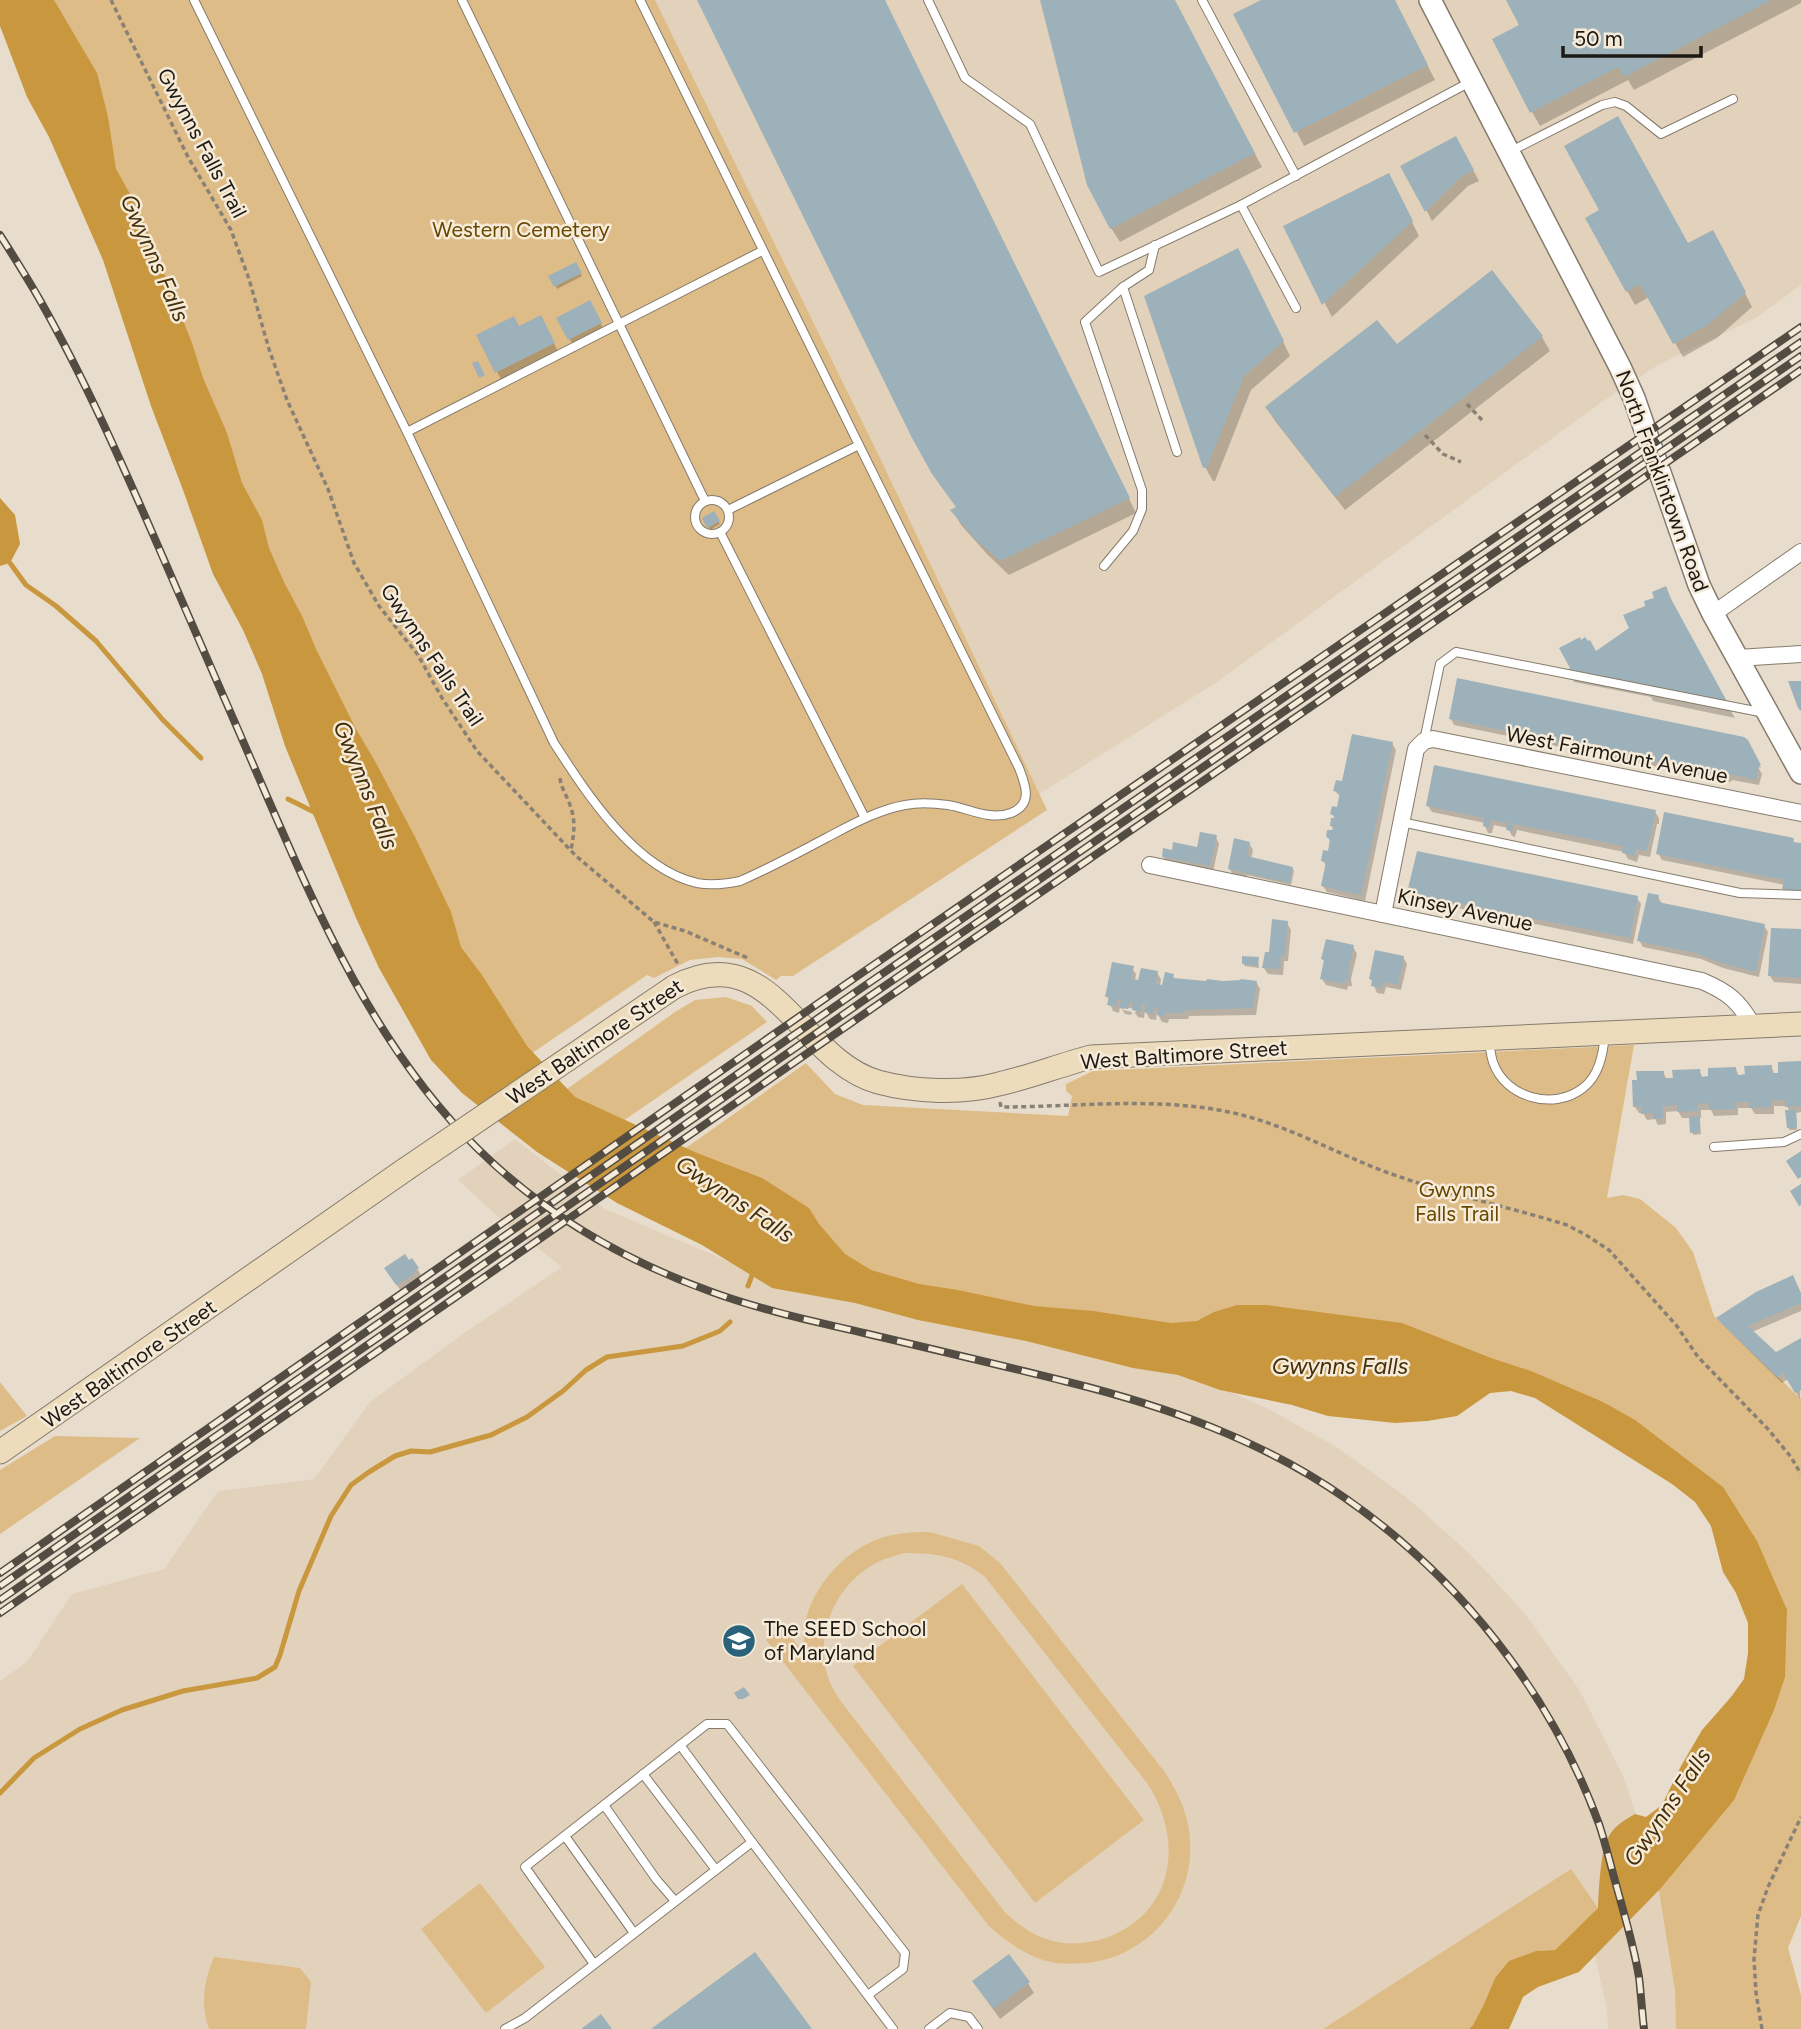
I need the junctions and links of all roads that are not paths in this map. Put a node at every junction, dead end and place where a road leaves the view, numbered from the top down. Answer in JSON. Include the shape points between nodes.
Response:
{"nodes":[{"id":1,"x":194,"y":0,"type":"edge"},
{"id":2,"x":461,"y":0,"type":"edge"},
{"id":3,"x":640,"y":0,"type":"edge"},
{"id":4,"x":928,"y":0,"type":"edge"},
{"id":5,"x":1202,"y":0,"type":"edge"},
{"id":6,"x":1430,"y":0,"type":"edge"},
{"id":7,"x":1472,"y":81,"type":"junction"},
{"id":8,"x":1733,"y":99,"type":"dead end"},
{"id":9,"x":1508,"y":153,"type":"junction"},
{"id":10,"x":1296,"y":176,"type":"junction"},
{"id":11,"x":1241,"y":205,"type":"junction"},
{"id":12,"x":1155,"y":245,"type":"junction"},
{"id":13,"x":762,"y":251,"type":"junction"},
{"id":14,"x":1123,"y":287,"type":"junction"},
{"id":15,"x":1296,"y":308,"type":"dead end"},
{"id":16,"x":619,"y":325,"type":"junction"},
{"id":17,"x":407,"y":432,"type":"junction"},
{"id":18,"x":859,"y":445,"type":"junction"},
{"id":19,"x":1177,"y":452,"type":"dead end"},
{"id":20,"x":705,"y":501,"type":"junction"},
{"id":21,"x":727,"y":510,"type":"junction"},
{"id":22,"x":720,"y":532,"type":"junction"},
{"id":23,"x":1801,"y":552,"type":"edge"},
{"id":24,"x":1104,"y":566,"type":"dead end"},
{"id":25,"x":1713,"y":614,"type":"junction"},
{"id":26,"x":1801,"y":654,"type":"edge"},
{"id":27,"x":1738,"y":658,"type":"junction"},
{"id":28,"x":1769,"y":714,"type":"junction"},
{"id":29,"x":1424,"y":741,"type":"junction"},
{"id":30,"x":1801,"y":772,"type":"edge"},
{"id":31,"x":1801,"y":813,"type":"edge"},
{"id":32,"x":865,"y":818,"type":"junction"},
{"id":33,"x":1401,"y":822,"type":"junction"},
{"id":34,"x":1150,"y":865,"type":"dead end"},
{"id":35,"x":1801,"y":895,"type":"edge"},
{"id":36,"x":1383,"y":914,"type":"junction"},
{"id":37,"x":1801,"y":1024,"type":"edge"},
{"id":38,"x":1753,"y":1026,"type":"junction"},
{"id":39,"x":1605,"y":1033,"type":"junction"},
{"id":40,"x":1488,"y":1038,"type":"junction"},
{"id":41,"x":1801,"y":1134,"type":"edge"},
{"id":42,"x":1714,"y":1147,"type":"dead end"},
{"id":43,"x":0,"y":1452,"type":"edge"},
{"id":44,"x":680,"y":1745,"type":"junction"},
{"id":45,"x":643,"y":1774,"type":"junction"},
{"id":46,"x":604,"y":1805,"type":"junction"},
{"id":47,"x":565,"y":1836,"type":"junction"},
{"id":48,"x":752,"y":1842,"type":"junction"},
{"id":49,"x":716,"y":1870,"type":"junction"},
{"id":50,"x":676,"y":1901,"type":"junction"},
{"id":51,"x":634,"y":1933,"type":"junction"},
{"id":52,"x":594,"y":1964,"type":"junction"},
{"id":53,"x":867,"y":1995,"type":"junction"},
{"id":54,"x":505,"y":2029,"type":"edge"},
{"id":55,"x":893,"y":2029,"type":"edge"},
{"id":56,"x":929,"y":2029,"type":"edge"},
{"id":57,"x":978,"y":2029,"type":"edge"}],
"edges":[{"from":1,"to":17,"type":"lane"},
{"from":2,"to":16,"type":"lane"},
{"from":3,"to":13,"type":"lane"},
{"from":4,"to":12,"type":"lane","via":[[965,78],[1030,124],[1099,272]]},
{"from":5,"to":10,"type":"lane"},
{"from":6,"to":7,"type":"street","name":"North Franklintown Road"},
{"from":7,"to":9,"type":"street","name":"North Franklintown Road"},
{"from":7,"to":10,"type":"lane"},
{"from":8,"to":9,"type":"lane","via":[[1661,134],[1626,106],[1615,102],[1602,105]]},
{"from":9,"to":25,"type":"street","name":"North Franklintown Road","via":[[1634,398]]},
{"from":10,"to":11,"type":"lane"},
{"from":11,"to":12,"type":"lane"},
{"from":11,"to":15,"type":"lane"},
{"from":12,"to":14,"type":"lane","via":[[1149,270]]},
{"from":13,"to":16,"type":"lane"},
{"from":13,"to":18,"type":"lane"},
{"from":14,"to":19,"type":"lane"},
{"from":14,"to":24,"type":"lane","via":[[1085,322],[1142,490],[1142,509],[1133,531]]},
{"from":16,"to":17,"type":"lane"},
{"from":16,"to":20,"type":"lane"},
{"from":17,"to":32,"type":"lane","via":[[554,744],[623,835],[651,860],[697,883],[740,881]]},
{"from":18,"to":21,"type":"lane"},
{"from":18,"to":32,"type":"lane","via":[[1019,768],[1027,796],[1021,807],[1000,816],[926,803]]},
{"from":20,"to":21,"type":"lane","via":[[714,499]]},
{"from":20,"to":22,"type":"lane","via":[[697,506],[696,524],[711,534]]},
{"from":21,"to":22,"type":"lane","via":[[729,518]]},
{"from":22,"to":32,"type":"lane"},
{"from":23,"to":25,"type":"street"},
{"from":25,"to":27,"type":"street","name":"North Franklintown Road"},
{"from":26,"to":27,"type":"street"},
{"from":27,"to":28,"type":"street","name":"North Franklintown Road"},
{"from":28,"to":29,"type":"lane","via":[[1457,652],[1440,664]]},
{"from":28,"to":30,"type":"street","name":"North Franklintown Road"},
{"from":29,"to":31,"type":"street","name":"West Fairmount Avenue","via":[[1433,739]]},
{"from":29,"to":33,"type":"street","via":[[1416,749]]},
{"from":33,"to":35,"type":"lane","via":[[1740,892]]},
{"from":33,"to":36,"type":"street"},
{"from":34,"to":36,"type":"street","name":"Kinsey Avenue"},
{"from":36,"to":38,"type":"street","name":"Kinsey Avenue","via":[[1702,981],[1731,996]]},
{"from":37,"to":38,"type":"main road","name":"West Baltimore Street"},
{"from":38,"to":39,"type":"main road","name":"West Baltimore Street"},
{"from":39,"to":40,"type":"main road","name":"West Baltimore Street"},
{"from":39,"to":40,"type":"lane","via":[[1603,1058],[1596,1071],[1585,1087],[1567,1098],[1520,1094],[1493,1064]]},
{"from":40,"to":43,"type":"main road","name":"West Baltimore Street","bridge":true,"via":[[1091,1057],[997,1085],[904,1087],[852,1072],[828,1054],[769,992],[729,975],[709,975],[681,983]]},
{"from":41,"to":42,"type":"lane","via":[[1784,1142]]},
{"from":44,"to":45,"type":"lane"},
{"from":44,"to":48,"type":"lane"},
{"from":44,"to":53,"type":"lane","via":[[707,1724],[727,1724],[905,1953],[903,1969]]},
{"from":45,"to":46,"type":"lane"},
{"from":45,"to":49,"type":"lane"},
{"from":46,"to":47,"type":"lane"},
{"from":46,"to":50,"type":"lane"},
{"from":47,"to":51,"type":"lane"},
{"from":47,"to":52,"type":"lane","via":[[525,1867]]},
{"from":48,"to":49,"type":"lane"},
{"from":48,"to":53,"type":"lane"},
{"from":49,"to":50,"type":"lane"},
{"from":50,"to":51,"type":"lane"},
{"from":51,"to":52,"type":"lane"},
{"from":52,"to":54,"type":"lane"},
{"from":53,"to":55,"type":"lane"},
{"from":56,"to":57,"type":"lane","via":[[950,2013],[969,2017]]}]}
